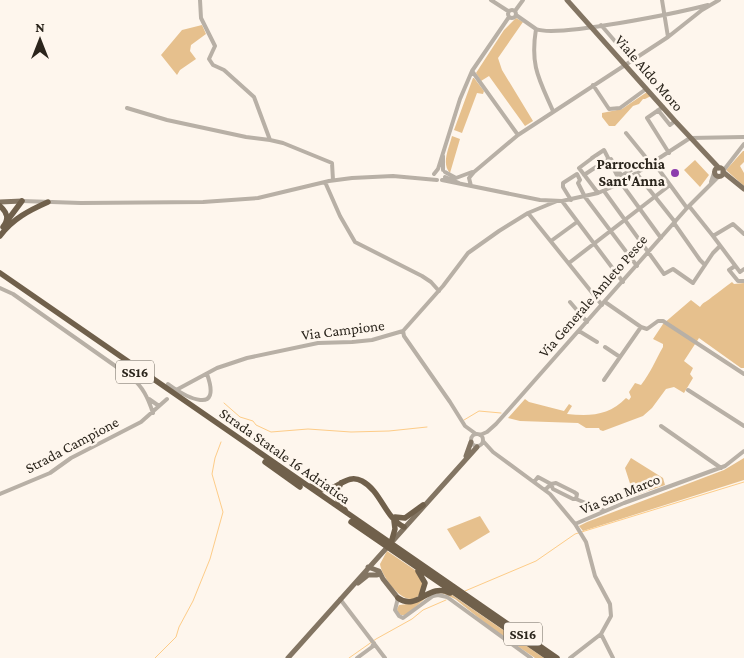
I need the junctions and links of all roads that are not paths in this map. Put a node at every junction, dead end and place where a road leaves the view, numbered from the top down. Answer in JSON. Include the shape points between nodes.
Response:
{"nodes":[{"id":1,"x":200,"y":0,"type":"edge"},
{"id":2,"x":491,"y":0,"type":"edge"},
{"id":3,"x":523,"y":0,"type":"edge"},
{"id":4,"x":567,"y":0,"type":"edge"},
{"id":5,"x":662,"y":0,"type":"edge"},
{"id":6,"x":719,"y":0,"type":"edge"},
{"id":7,"x":714,"y":3,"type":"junction"},
{"id":8,"x":508,"y":11,"type":"junction"},
{"id":9,"x":516,"y":13,"type":"junction"},
{"id":10,"x":664,"y":14,"type":"junction"},
{"id":11,"x":509,"y":17,"type":"junction"},
{"id":12,"x":601,"y":25,"type":"junction"},
{"id":13,"x":591,"y":27,"type":"junction"},
{"id":14,"x":536,"y":29,"type":"junction"},
{"id":15,"x":668,"y":37,"type":"junction"},
{"id":16,"x":632,"y":61,"type":"junction"},
{"id":17,"x":626,"y":65,"type":"junction"},
{"id":18,"x":472,"y":71,"type":"junction"},
{"id":19,"x":593,"y":86,"type":"junction"},
{"id":20,"x":646,"y":89,"type":"junction"},
{"id":21,"x":127,"y":108,"type":"dead end"},
{"id":22,"x":661,"y":109,"type":"junction"},
{"id":23,"x":552,"y":112,"type":"junction"},
{"id":24,"x":626,"y":133,"type":"dead end"},
{"id":25,"x":518,"y":135,"type":"junction"},
{"id":26,"x":690,"y":138,"type":"junction"},
{"id":27,"x":712,"y":138,"type":"junction"},
{"id":28,"x":744,"y":138,"type":"edge"},
{"id":29,"x":270,"y":140,"type":"junction"},
{"id":30,"x":744,"y":145,"type":"edge"},
{"id":31,"x":699,"y":147,"type":"junction"},
{"id":32,"x":669,"y":153,"type":"junction"},
{"id":33,"x":610,"y":159,"type":"junction"},
{"id":34,"x":648,"y":160,"type":"junction"},
{"id":35,"x":652,"y":164,"type":"junction"},
{"id":36,"x":442,"y":170,"type":"junction"},
{"id":37,"x":474,"y":172,"type":"junction"},
{"id":38,"x":719,"y":172,"type":"junction"},
{"id":39,"x":434,"y":174,"type":"junction"},
{"id":40,"x":637,"y":174,"type":"junction"},
{"id":41,"x":584,"y":175,"type":"junction"},
{"id":42,"x":621,"y":176,"type":"junction"},
{"id":43,"x":421,"y":177,"type":"junction"},
{"id":44,"x":444,"y":179,"type":"junction"},
{"id":45,"x":334,"y":180,"type":"junction"},
{"id":46,"x":437,"y":180,"type":"junction"},
{"id":47,"x":325,"y":182,"type":"junction"},
{"id":48,"x":623,"y":182,"type":"junction"},
{"id":49,"x":670,"y":185,"type":"junction"},
{"id":50,"x":471,"y":186,"type":"junction"},
{"id":51,"x":744,"y":189,"type":"edge"},
{"id":52,"x":604,"y":191,"type":"junction"},
{"id":53,"x":598,"y":193,"type":"junction"},
{"id":54,"x":585,"y":197,"type":"junction"},
{"id":55,"x":655,"y":197,"type":"junction"},
{"id":56,"x":570,"y":200,"type":"junction"},
{"id":57,"x":22,"y":201,"type":"junction"},
{"id":58,"x":557,"y":201,"type":"junction"},
{"id":59,"x":562,"y":201,"type":"junction"},
{"id":60,"x":0,"y":202,"type":"edge"},
{"id":61,"x":48,"y":202,"type":"junction"},
{"id":62,"x":0,"y":206,"type":"edge"},
{"id":63,"x":688,"y":207,"type":"junction"},
{"id":64,"x":640,"y":209,"type":"junction"},
{"id":65,"x":528,"y":213,"type":"junction"},
{"id":66,"x":20,"y":217,"type":"junction"},
{"id":67,"x":626,"y":220,"type":"junction"},
{"id":68,"x":8,"y":221,"type":"junction"},
{"id":69,"x":577,"y":222,"type":"junction"},
{"id":70,"x":674,"y":223,"type":"junction"},
{"id":71,"x":610,"y":231,"type":"junction"},
{"id":72,"x":0,"y":232,"type":"edge"},
{"id":73,"x":744,"y":234,"type":"edge"},
{"id":74,"x":0,"y":236,"type":"edge"},
{"id":75,"x":713,"y":236,"type":"junction"},
{"id":76,"x":661,"y":238,"type":"junction"},
{"id":77,"x":551,"y":241,"type":"junction"},
{"id":78,"x":593,"y":243,"type":"junction"},
{"id":79,"x":720,"y":246,"type":"junction"},
{"id":80,"x":649,"y":252,"type":"junction"},
{"id":81,"x":569,"y":263,"type":"junction"},
{"id":82,"x":706,"y":264,"type":"junction"},
{"id":83,"x":637,"y":266,"type":"junction"},
{"id":84,"x":735,"y":266,"type":"junction"},
{"id":85,"x":742,"y":271,"type":"edge"},
{"id":86,"x":1,"y":276,"type":"edge"},
{"id":87,"x":744,"y":279,"type":"edge"},
{"id":88,"x":623,"y":282,"type":"junction"},
{"id":89,"x":0,"y":288,"type":"edge"},
{"id":90,"x":439,"y":291,"type":"junction"},
{"id":91,"x":570,"y":302,"type":"dead end"},
{"id":92,"x":604,"y":304,"type":"junction"},
{"id":93,"x":587,"y":322,"type":"junction"},
{"id":94,"x":640,"y":327,"type":"junction"},
{"id":95,"x":403,"y":331,"type":"junction"},
{"id":96,"x":579,"y":331,"type":"junction"},
{"id":97,"x":597,"y":342,"type":"dead end"},
{"id":98,"x":605,"y":348,"type":"dead end"},
{"id":99,"x":620,"y":356,"type":"junction"},
{"id":100,"x":207,"y":374,"type":"junction"},
{"id":101,"x":744,"y":374,"type":"edge"},
{"id":102,"x":604,"y":380,"type":"dead end"},
{"id":103,"x":168,"y":384,"type":"dead end"},
{"id":104,"x":178,"y":388,"type":"dead end"},
{"id":105,"x":688,"y":390,"type":"dead end"},
{"id":106,"x":149,"y":399,"type":"junction"},
{"id":107,"x":167,"y":399,"type":"dead end"},
{"id":108,"x":188,"y":404,"type":"junction"},
{"id":109,"x":159,"y":406,"type":"junction"},
{"id":110,"x":152,"y":413,"type":"junction"},
{"id":111,"x":465,"y":426,"type":"junction"},
{"id":112,"x":661,"y":426,"type":"dead end"},
{"id":113,"x":744,"y":426,"type":"edge"},
{"id":114,"x":481,"y":437,"type":"junction"},
{"id":115,"x":471,"y":441,"type":"junction"},
{"id":116,"x":478,"y":447,"type":"junction"},
{"id":117,"x":744,"y":451,"type":"edge"},
{"id":118,"x":493,"y":452,"type":"junction"},
{"id":119,"x":461,"y":463,"type":"junction"},
{"id":120,"x":721,"y":468,"type":"junction"},
{"id":121,"x":534,"y":482,"type":"junction"},
{"id":122,"x":341,"y":483,"type":"junction"},
{"id":123,"x":551,"y":484,"type":"junction"},
{"id":124,"x":545,"y":490,"type":"junction"},
{"id":125,"x":0,"y":494,"type":"edge"},
{"id":126,"x":423,"y":505,"type":"junction"},
{"id":127,"x":606,"y":511,"type":"junction"},
{"id":128,"x":392,"y":516,"type":"junction"},
{"id":129,"x":575,"y":524,"type":"junction"},
{"id":130,"x":404,"y":528,"type":"junction"},
{"id":131,"x":382,"y":541,"type":"junction"},
{"id":132,"x":393,"y":547,"type":"junction"},
{"id":133,"x":383,"y":551,"type":"junction"},
{"id":134,"x":368,"y":567,"type":"junction"},
{"id":135,"x":378,"y":573,"type":"junction"},
{"id":136,"x":351,"y":587,"type":"junction"},
{"id":137,"x":398,"y":598,"type":"junction"},
{"id":138,"x":420,"y":598,"type":"junction"},
{"id":139,"x":340,"y":599,"type":"junction"},
{"id":140,"x":601,"y":634,"type":"junction"},
{"id":141,"x":517,"y":636,"type":"junction"},
{"id":142,"x":374,"y":643,"type":"junction"},
{"id":143,"x":288,"y":658,"type":"edge"},
{"id":144,"x":357,"y":658,"type":"edge"},
{"id":145,"x":385,"y":658,"type":"edge"},
{"id":146,"x":531,"y":658,"type":"edge"},
{"id":147,"x":549,"y":658,"type":"edge"},
{"id":148,"x":557,"y":658,"type":"edge"},
{"id":149,"x":570,"y":658,"type":"edge"},
{"id":150,"x":613,"y":658,"type":"edge"}],
"edges":[{"from":1,"to":29,"type":"street","via":[[201,18],[215,46],[209,59],[212,65],[224,70],[254,97]]},
{"from":2,"to":8,"type":"street"},
{"from":3,"to":9,"type":"street"},
{"from":4,"to":13,"type":"main road","name":"Viale Aldo Moro"},
{"from":5,"to":10,"type":"street"},
{"from":6,"to":7,"type":"street"},
{"from":7,"to":10,"type":"street"},
{"from":7,"to":15,"type":"street"},
{"from":8,"to":9,"type":"street","via":[[512,9]]},
{"from":8,"to":11,"type":"street"},
{"from":9,"to":11,"type":"street","via":[[513,18]]},
{"from":9,"to":14,"type":"street"},
{"from":10,"to":12,"type":"street"},
{"from":10,"to":15,"type":"street"},
{"from":11,"to":18,"type":"street"},
{"from":12,"to":13,"type":"street"},
{"from":12,"to":16,"type":"street"},
{"from":13,"to":14,"type":"street","via":[[546,32]]},
{"from":13,"to":17,"type":"main road","name":"Viale Aldo Moro"},
{"from":14,"to":23,"type":"street","via":[[533,44],[536,70]]},
{"from":15,"to":16,"type":"street"},
{"from":16,"to":17,"type":"street"},
{"from":17,"to":19,"type":"street"},
{"from":17,"to":20,"type":"main road","name":"Viale Aldo Moro"},
{"from":18,"to":25,"type":"street"},
{"from":18,"to":36,"type":"street","via":[[454,115]]},
{"from":19,"to":20,"type":"street","via":[[609,109],[620,108]]},
{"from":19,"to":23,"type":"street"},
{"from":20,"to":22,"type":"main road","name":"Viale Aldo Moro"},
{"from":21,"to":29,"type":"street","via":[[167,120]]},
{"from":22,"to":26,"type":"main road","name":"Viale Aldo Moro"},
{"from":22,"to":32,"type":"street","via":[[647,118]]},
{"from":23,"to":25,"type":"street"},
{"from":24,"to":34,"type":"street"},
{"from":25,"to":37,"type":"street"},
{"from":26,"to":27,"type":"street"},
{"from":26,"to":31,"type":"main road","name":"Viale Aldo Moro"},
{"from":26,"to":32,"type":"street"},
{"from":27,"to":28,"type":"street"},
{"from":27,"to":31,"type":"street","via":[[702,140]]},
{"from":29,"to":45,"type":"street","via":[[332,163]]},
{"from":30,"to":38,"type":"street","name":"Via Generale Amleto Pesce"},
{"from":31,"to":38,"type":"main road","name":"Viale Aldo Moro"},
{"from":32,"to":35,"type":"street"},
{"from":33,"to":41,"type":"street"},
{"from":33,"to":41,"type":"street","via":[[604,150],[579,168]]},
{"from":33,"to":42,"type":"street"},
{"from":33,"to":48,"type":"street"},
{"from":34,"to":35,"type":"street"},
{"from":34,"to":42,"type":"street"},
{"from":35,"to":40,"type":"street"},
{"from":35,"to":49,"type":"street"},
{"from":36,"to":37,"type":"street","via":[[456,178]]},
{"from":36,"to":39,"type":"street"},
{"from":36,"to":44,"type":"street"},
{"from":37,"to":50,"type":"street","via":[[469,178]]},
{"from":38,"to":51,"type":"main road"},
{"from":38,"to":63,"type":"street","name":"Via Generale Amleto Pesce"},
{"from":39,"to":43,"type":"street"},
{"from":39,"to":46,"type":"street"},
{"from":40,"to":48,"type":"street"},
{"from":40,"to":55,"type":"street"},
{"from":41,"to":53,"type":"street"},
{"from":42,"to":48,"type":"street"},
{"from":43,"to":45,"type":"street","via":[[372,176]]},
{"from":43,"to":46,"type":"street"},
{"from":44,"to":46,"type":"street"},
{"from":44,"to":50,"type":"street"},
{"from":45,"to":47,"type":"street"},
{"from":47,"to":61,"type":"street","via":[[247,199],[177,203]]},
{"from":47,"to":90,"type":"street","via":[[355,242],[427,279]]},
{"from":48,"to":52,"type":"street"},
{"from":48,"to":64,"type":"street"},
{"from":49,"to":55,"type":"street"},
{"from":49,"to":63,"type":"street"},
{"from":50,"to":58,"type":"street"},
{"from":52,"to":53,"type":"street"},
{"from":52,"to":67,"type":"street"},
{"from":53,"to":54,"type":"street"},
{"from":54,"to":56,"type":"street"},
{"from":54,"to":56,"type":"street","via":[[577,174],[563,183]]},
{"from":54,"to":71,"type":"street"},
{"from":55,"to":64,"type":"street"},
{"from":55,"to":70,"type":"street"},
{"from":56,"to":59,"type":"street"},
{"from":57,"to":60,"type":"main road"},
{"from":57,"to":61,"type":"street"},
{"from":57,"to":66,"type":"highway"},
{"from":57,"to":68,"type":"highway"},
{"from":58,"to":59,"type":"street"},
{"from":58,"to":65,"type":"street","name":"Via Campione"},
{"from":59,"to":69,"type":"street"},
{"from":61,"to":66,"type":"highway"},
{"from":62,"to":68,"type":"highway"},
{"from":63,"to":70,"type":"street","name":"Via Generale Amleto Pesce"},
{"from":63,"to":75,"type":"street"},
{"from":64,"to":67,"type":"street"},
{"from":64,"to":76,"type":"street"},
{"from":65,"to":77,"type":"street"},
{"from":65,"to":90,"type":"street","name":"Via Campione","via":[[468,253]]},
{"from":66,"to":74,"type":"highway"},
{"from":67,"to":71,"type":"street"},
{"from":67,"to":80,"type":"street"},
{"from":68,"to":72,"type":"highway"},
{"from":69,"to":77,"type":"street"},
{"from":69,"to":78,"type":"street"},
{"from":70,"to":76,"type":"street","name":"Via Generale Amleto Pesce"},
{"from":70,"to":82,"type":"street"},
{"from":71,"to":78,"type":"street"},
{"from":71,"to":83,"type":"street"},
{"from":73,"to":75,"type":"street","via":[[733,224]]},
{"from":75,"to":79,"type":"street"},
{"from":76,"to":80,"type":"street","name":"Via Generale Amleto Pesce"},
{"from":77,"to":81,"type":"street"},
{"from":78,"to":81,"type":"street"},
{"from":78,"to":88,"type":"street"},
{"from":79,"to":82,"type":"street"},
{"from":79,"to":84,"type":"street"},
{"from":80,"to":82,"type":"street","via":[[664,274],[673,269],[694,283]]},
{"from":80,"to":83,"type":"street","name":"Via Generale Amleto Pesce"},
{"from":81,"to":92,"type":"street"},
{"from":83,"to":88,"type":"street","name":"Via Generale Amleto Pesce"},
{"from":84,"to":85,"type":"street"},
{"from":84,"to":87,"type":"street","via":[[729,270],[738,281]]},
{"from":85,"to":87,"type":"street"},
{"from":86,"to":108,"type":"highway","name":"Strada Statale 16 Adriatica","number":"SS16"},
{"from":86,"to":131,"type":"highway","name":"Strada Statale 16 Adriatica","number":"SS16"},
{"from":88,"to":92,"type":"street","name":"Via Generale Amleto Pesce"},
{"from":89,"to":106,"type":"street","via":[[108,359],[137,382]]},
{"from":90,"to":95,"type":"street","name":"Via Campione"},
{"from":91,"to":93,"type":"street"},
{"from":92,"to":93,"type":"street","name":"Via Generale Amleto Pesce"},
{"from":92,"to":94,"type":"street"},
{"from":93,"to":96,"type":"street","name":"Via Generale Amleto Pesce"},
{"from":94,"to":99,"type":"street"},
{"from":94,"to":101,"type":"street","via":[[647,329],[663,321]]},
{"from":95,"to":100,"type":"street","name":"Via Campione","via":[[372,340],[287,348],[247,358]]},
{"from":95,"to":111,"type":"street"},
{"from":96,"to":97,"type":"street"},
{"from":96,"to":114,"type":"street","name":"Via Generale Amleto Pesce"},
{"from":98,"to":99,"type":"street"},
{"from":99,"to":102,"type":"street"},
{"from":100,"to":103,"type":"street","via":[[211,389],[203,400],[193,400]]},
{"from":100,"to":104,"type":"street","name":"Via Campione"},
{"from":105,"to":113,"type":"street"},
{"from":106,"to":109,"type":"street"},
{"from":106,"to":110,"type":"street"},
{"from":107,"to":109,"type":"street"},
{"from":108,"to":122,"type":"highway","via":[[314,488],[329,490]]},
{"from":108,"to":131,"type":"highway","name":"Strada Statale 16 Adriatica","number":"SS16"},
{"from":109,"to":110,"type":"street"},
{"from":110,"to":125,"type":"street","name":"Strada Campione","via":[[50,473]]},
{"from":111,"to":114,"type":"street"},
{"from":111,"to":115,"type":"street"},
{"from":112,"to":120,"type":"street"},
{"from":114,"to":115,"type":"street"},
{"from":114,"to":116,"type":"street"},
{"from":114,"to":118,"type":"street"},
{"from":115,"to":116,"type":"street"},
{"from":115,"to":119,"type":"main road"},
{"from":116,"to":118,"type":"street"},
{"from":116,"to":119,"type":"main road"},
{"from":117,"to":120,"type":"street","name":"Via San Marco"},
{"from":118,"to":121,"type":"street","name":"Via San Marco"},
{"from":119,"to":126,"type":"main road"},
{"from":120,"to":127,"type":"street","name":"Via San Marco"},
{"from":121,"to":123,"type":"street","via":[[538,477]]},
{"from":121,"to":124,"type":"street","name":"Via San Marco"},
{"from":122,"to":128,"type":"highway","via":[[354,478],[363,481]]},
{"from":122,"to":131,"type":"highway","via":[[337,497],[341,506]]},
{"from":123,"to":124,"type":"street"},
{"from":123,"to":127,"type":"street","via":[[556,483],[577,494],[576,499]]},
{"from":124,"to":129,"type":"street","name":"Via San Marco"},
{"from":126,"to":128,"type":"highway","via":[[405,518]]},
{"from":126,"to":130,"type":"main road"},
{"from":127,"to":129,"type":"street","name":"Via San Marco"},
{"from":128,"to":130,"type":"highway","via":[[399,519]]},
{"from":128,"to":132,"type":"highway","via":[[395,529]]},
{"from":129,"to":140,"type":"street","via":[[586,542],[595,576],[610,604],[611,616]]},
{"from":130,"to":132,"type":"main road"},
{"from":131,"to":132,"type":"highway","name":"Strada Statale 16 Adriatica","number":"SS16"},
{"from":132,"to":133,"type":"main road"},
{"from":132,"to":138,"type":"highway","via":[[422,574],[426,587]]},
{"from":132,"to":141,"type":"highway","name":"Strada Statale 16 Adriatica","number":"SS16"},
{"from":132,"to":148,"type":"highway","name":"Strada Statale 16 Adriatica","number":"SS16"},
{"from":133,"to":134,"type":"main road"},
{"from":133,"to":135,"type":"main road"},
{"from":134,"to":135,"type":"main road"},
{"from":134,"to":136,"type":"main road"},
{"from":135,"to":136,"type":"main road","via":[[368,575]]},
{"from":135,"to":137,"type":"main road"},
{"from":136,"to":139,"type":"main road"},
{"from":137,"to":138,"type":"highway","via":[[406,602]]},
{"from":137,"to":146,"type":"street","via":[[395,610],[403,618],[433,596],[447,597]]},
{"from":138,"to":141,"type":"highway","via":[[431,592],[445,591]]},
{"from":139,"to":142,"type":"street"},
{"from":139,"to":143,"type":"main road"},
{"from":140,"to":149,"type":"street"},
{"from":140,"to":150,"type":"street"},
{"from":141,"to":147,"type":"highway","name":"Strada Statale 16 Adriatica","number":"SS16"},
{"from":142,"to":144,"type":"street"},
{"from":142,"to":145,"type":"street"}]}
